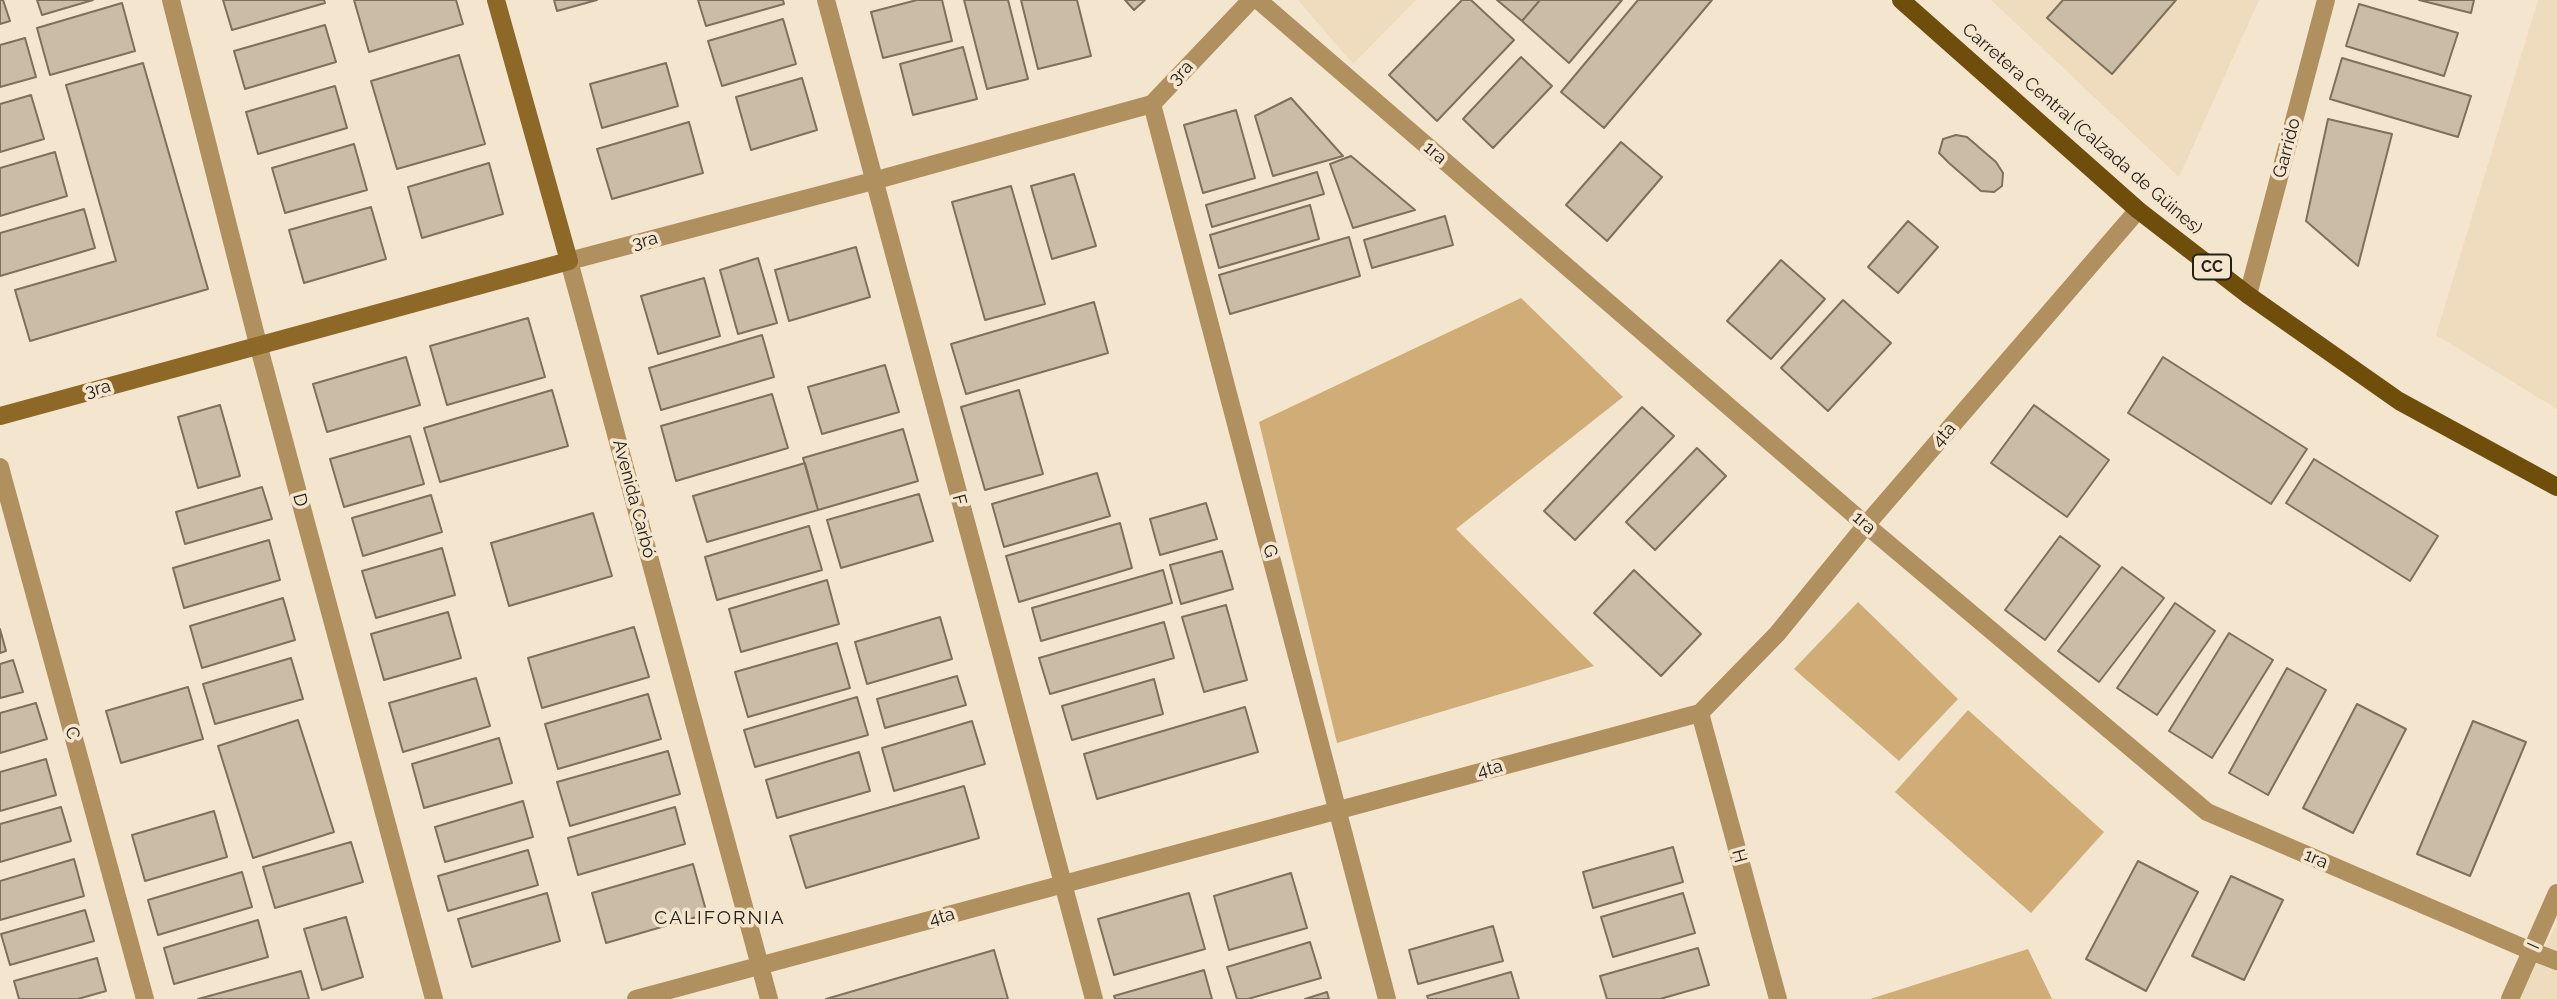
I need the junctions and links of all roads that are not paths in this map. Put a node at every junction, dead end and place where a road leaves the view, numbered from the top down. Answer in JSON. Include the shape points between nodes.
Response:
{"nodes":[{"id":1,"x":171,"y":0,"type":"edge"},
{"id":2,"x":496,"y":0,"type":"edge"},
{"id":3,"x":825,"y":0,"type":"edge"},
{"id":4,"x":1251,"y":0,"type":"edge"},
{"id":5,"x":1258,"y":0,"type":"edge"},
{"id":6,"x":1901,"y":0,"type":"edge"},
{"id":7,"x":2326,"y":0,"type":"edge"},
{"id":8,"x":1152,"y":104,"type":"junction"},
{"id":9,"x":873,"y":181,"type":"junction"},
{"id":10,"x":2138,"y":211,"type":"junction"},
{"id":11,"x":569,"y":261,"type":"junction"},
{"id":12,"x":2248,"y":295,"type":"junction"},
{"id":13,"x":258,"y":344,"type":"junction"},
{"id":14,"x":0,"y":416,"type":"edge"},
{"id":15,"x":0,"y":467,"type":"edge"},
{"id":16,"x":2557,"y":487,"type":"edge"},
{"id":17,"x":1866,"y":525,"type":"junction"},
{"id":18,"x":1700,"y":713,"type":"junction"},
{"id":19,"x":1338,"y":810,"type":"junction"},
{"id":20,"x":1063,"y":884,"type":"junction"},
{"id":21,"x":2557,"y":893,"type":"edge"},
{"id":22,"x":2531,"y":951,"type":"junction"},
{"id":23,"x":2557,"y":961,"type":"edge"},
{"id":24,"x":761,"y":965,"type":"junction"},
{"id":25,"x":145,"y":999,"type":"edge"},
{"id":26,"x":434,"y":999,"type":"edge"},
{"id":27,"x":636,"y":999,"type":"edge"},
{"id":28,"x":769,"y":999,"type":"edge"},
{"id":29,"x":1094,"y":999,"type":"edge"},
{"id":30,"x":1387,"y":999,"type":"edge"},
{"id":31,"x":1778,"y":999,"type":"edge"},
{"id":32,"x":2510,"y":999,"type":"edge"}],
"edges":[{"from":1,"to":13,"type":"street","name":"D"},
{"from":2,"to":11,"type":"street","name":"Avenida Carbó"},
{"from":3,"to":9,"type":"street","name":"F"},
{"from":4,"to":8,"type":"street","name":"3ra"},
{"from":5,"to":17,"type":"street","name":"1ra"},
{"from":6,"to":10,"type":"main road","name":"Carretera Central (Calzada de Güines)","number":"CC"},
{"from":7,"to":12,"type":"street","name":"Garrido"},
{"from":8,"to":9,"type":"street","name":"3ra"},
{"from":8,"to":19,"type":"street","name":"G"},
{"from":9,"to":11,"type":"street","name":"3ra"},
{"from":9,"to":20,"type":"street","name":"F"},
{"from":10,"to":12,"type":"main road","name":"Carretera Central (Calzada de Güines)","number":"CC"},
{"from":10,"to":17,"type":"street","name":"4ta"},
{"from":11,"to":13,"type":"street","name":"3ra"},
{"from":11,"to":24,"type":"street","name":"Avenida Carbó"},
{"from":12,"to":16,"type":"main road","name":"Carretera Central (Calzada de Güines)","number":"CC","via":[[2399,401]]},
{"from":13,"to":14,"type":"street","name":"3ra"},
{"from":13,"to":26,"type":"street","name":"D"},
{"from":15,"to":25,"type":"street","name":"C"},
{"from":17,"to":18,"type":"street","name":"4ta","via":[[1777,634]]},
{"from":17,"to":22,"type":"street","name":"1ra","via":[[2207,812]]},
{"from":18,"to":19,"type":"street","name":"4ta"},
{"from":18,"to":31,"type":"street","name":"H"},
{"from":19,"to":20,"type":"street","name":"4ta"},
{"from":19,"to":30,"type":"street","name":"G"},
{"from":20,"to":24,"type":"street","name":"4ta"},
{"from":20,"to":29,"type":"street","name":"F"},
{"from":21,"to":22,"type":"street","name":"I"},
{"from":22,"to":23,"type":"street","name":"1ra"},
{"from":22,"to":32,"type":"street","name":"I"},
{"from":24,"to":27,"type":"street","name":"4ta"},
{"from":24,"to":28,"type":"street","name":"Avenida Carbó"}]}
